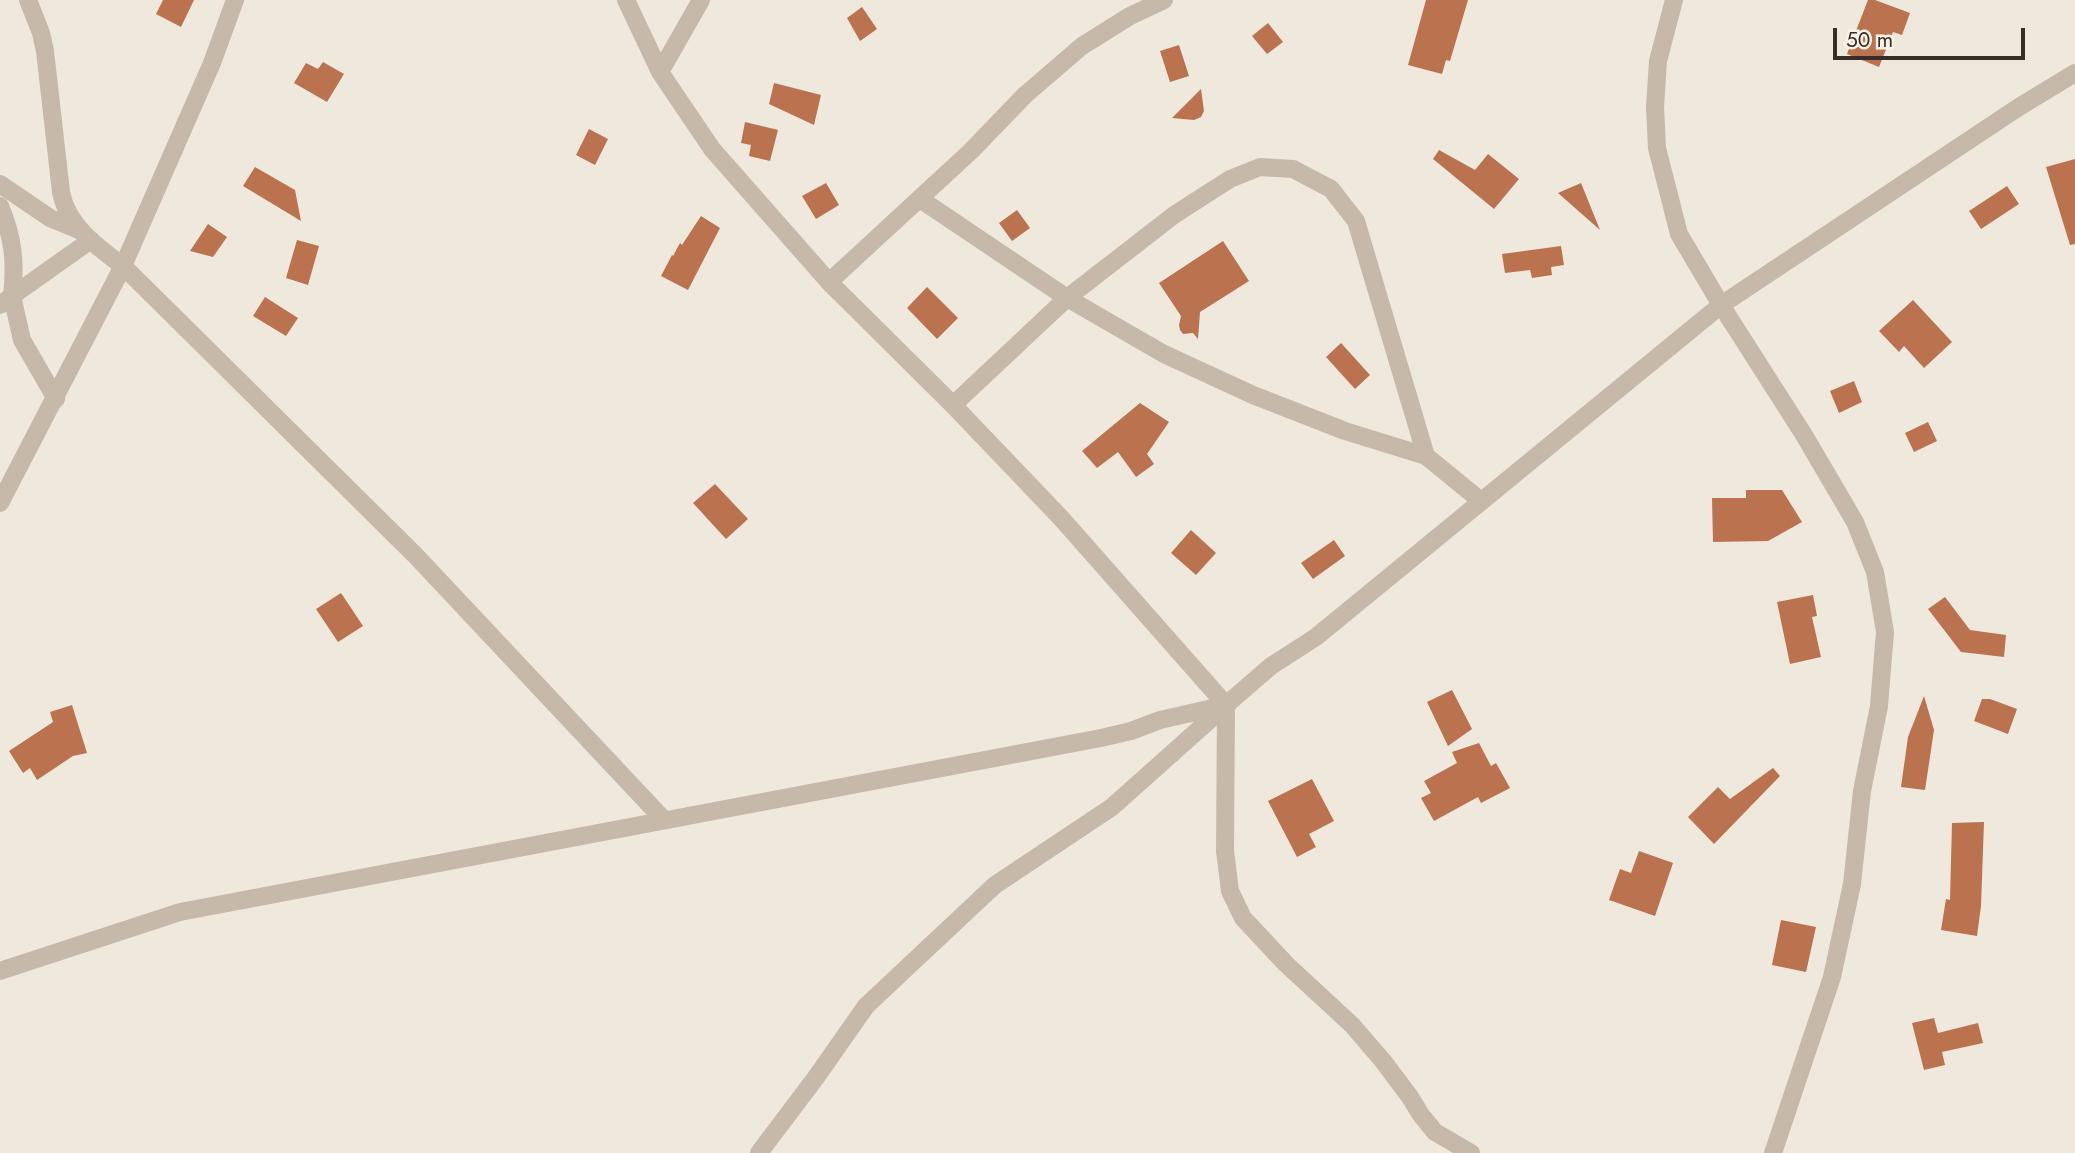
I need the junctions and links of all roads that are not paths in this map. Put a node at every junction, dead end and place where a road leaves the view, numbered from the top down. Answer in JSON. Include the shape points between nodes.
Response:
{"nodes":[{"id":1,"x":28,"y":0,"type":"edge"},
{"id":2,"x":235,"y":0,"type":"edge"},
{"id":3,"x":626,"y":0,"type":"edge"},
{"id":4,"x":701,"y":0,"type":"edge"},
{"id":5,"x":1164,"y":0,"type":"edge"},
{"id":6,"x":1674,"y":0,"type":"edge"},
{"id":7,"x":660,"y":72,"type":"junction"},
{"id":8,"x":2075,"y":73,"type":"edge"},
{"id":9,"x":0,"y":184,"type":"edge"},
{"id":10,"x":920,"y":199,"type":"junction"},
{"id":11,"x":0,"y":206,"type":"edge"},
{"id":12,"x":86,"y":235,"type":"junction"},
{"id":13,"x":123,"y":266,"type":"junction"},
{"id":14,"x":828,"y":282,"type":"junction"},
{"id":15,"x":1068,"y":298,"type":"junction"},
{"id":16,"x":6,"y":300,"type":"edge"},
{"id":17,"x":1721,"y":304,"type":"junction"},
{"id":18,"x":56,"y":399,"type":"junction"},
{"id":19,"x":953,"y":405,"type":"junction"},
{"id":20,"x":1426,"y":456,"type":"junction"},
{"id":21,"x":1481,"y":501,"type":"junction"},
{"id":22,"x":0,"y":503,"type":"edge"},
{"id":23,"x":1226,"y":705,"type":"junction"},
{"id":24,"x":664,"y":820,"type":"junction"},
{"id":25,"x":0,"y":971,"type":"edge"},
{"id":26,"x":759,"y":1153,"type":"edge"},
{"id":27,"x":1471,"y":1153,"type":"edge"},
{"id":28,"x":1773,"y":1153,"type":"edge"}],
"edges":[{"from":1,"to":12,"type":"street","via":[[43,42],[63,205]]},
{"from":2,"to":13,"type":"street"},
{"from":3,"to":7,"type":"street"},
{"from":4,"to":7,"type":"street"},
{"from":5,"to":10,"type":"street","via":[[1082,46]]},
{"from":6,"to":17,"type":"street","via":[[1658,61],[1657,148],[1679,233]]},
{"from":7,"to":14,"type":"street","via":[[712,149]]},
{"from":8,"to":17,"type":"street"},
{"from":9,"to":12,"type":"street","via":[[50,218]]},
{"from":10,"to":14,"type":"street"},
{"from":10,"to":15,"type":"street"},
{"from":11,"to":16,"type":"street","via":[[15,269]]},
{"from":12,"to":13,"type":"street"},
{"from":12,"to":16,"type":"street"},
{"from":13,"to":18,"type":"street"},
{"from":13,"to":24,"type":"street","via":[[416,556]]},
{"from":14,"to":19,"type":"street"},
{"from":15,"to":19,"type":"street"},
{"from":15,"to":20,"type":"street","via":[[1164,354],[1253,394],[1345,431]]},
{"from":15,"to":20,"type":"street","via":[[1174,215],[1230,179],[1259,167],[1293,169],[1331,189],[1356,221]]},
{"from":16,"to":18,"type":"street","via":[[22,340]]},
{"from":17,"to":21,"type":"street"},
{"from":17,"to":28,"type":"street","via":[[1855,522],[1875,572],[1885,632],[1852,884],[1832,977]]},
{"from":18,"to":22,"type":"street"},
{"from":19,"to":23,"type":"street"},
{"from":20,"to":21,"type":"street"},
{"from":21,"to":23,"type":"street"},
{"from":23,"to":24,"type":"street","via":[[1101,738]]},
{"from":23,"to":26,"type":"street","via":[[1112,807],[995,885],[866,1006]]},
{"from":23,"to":27,"type":"street","via":[[1225,851],[1230,891],[1243,918],[1352,1025],[1435,1132]]},
{"from":24,"to":25,"type":"street","via":[[180,912]]}]}
